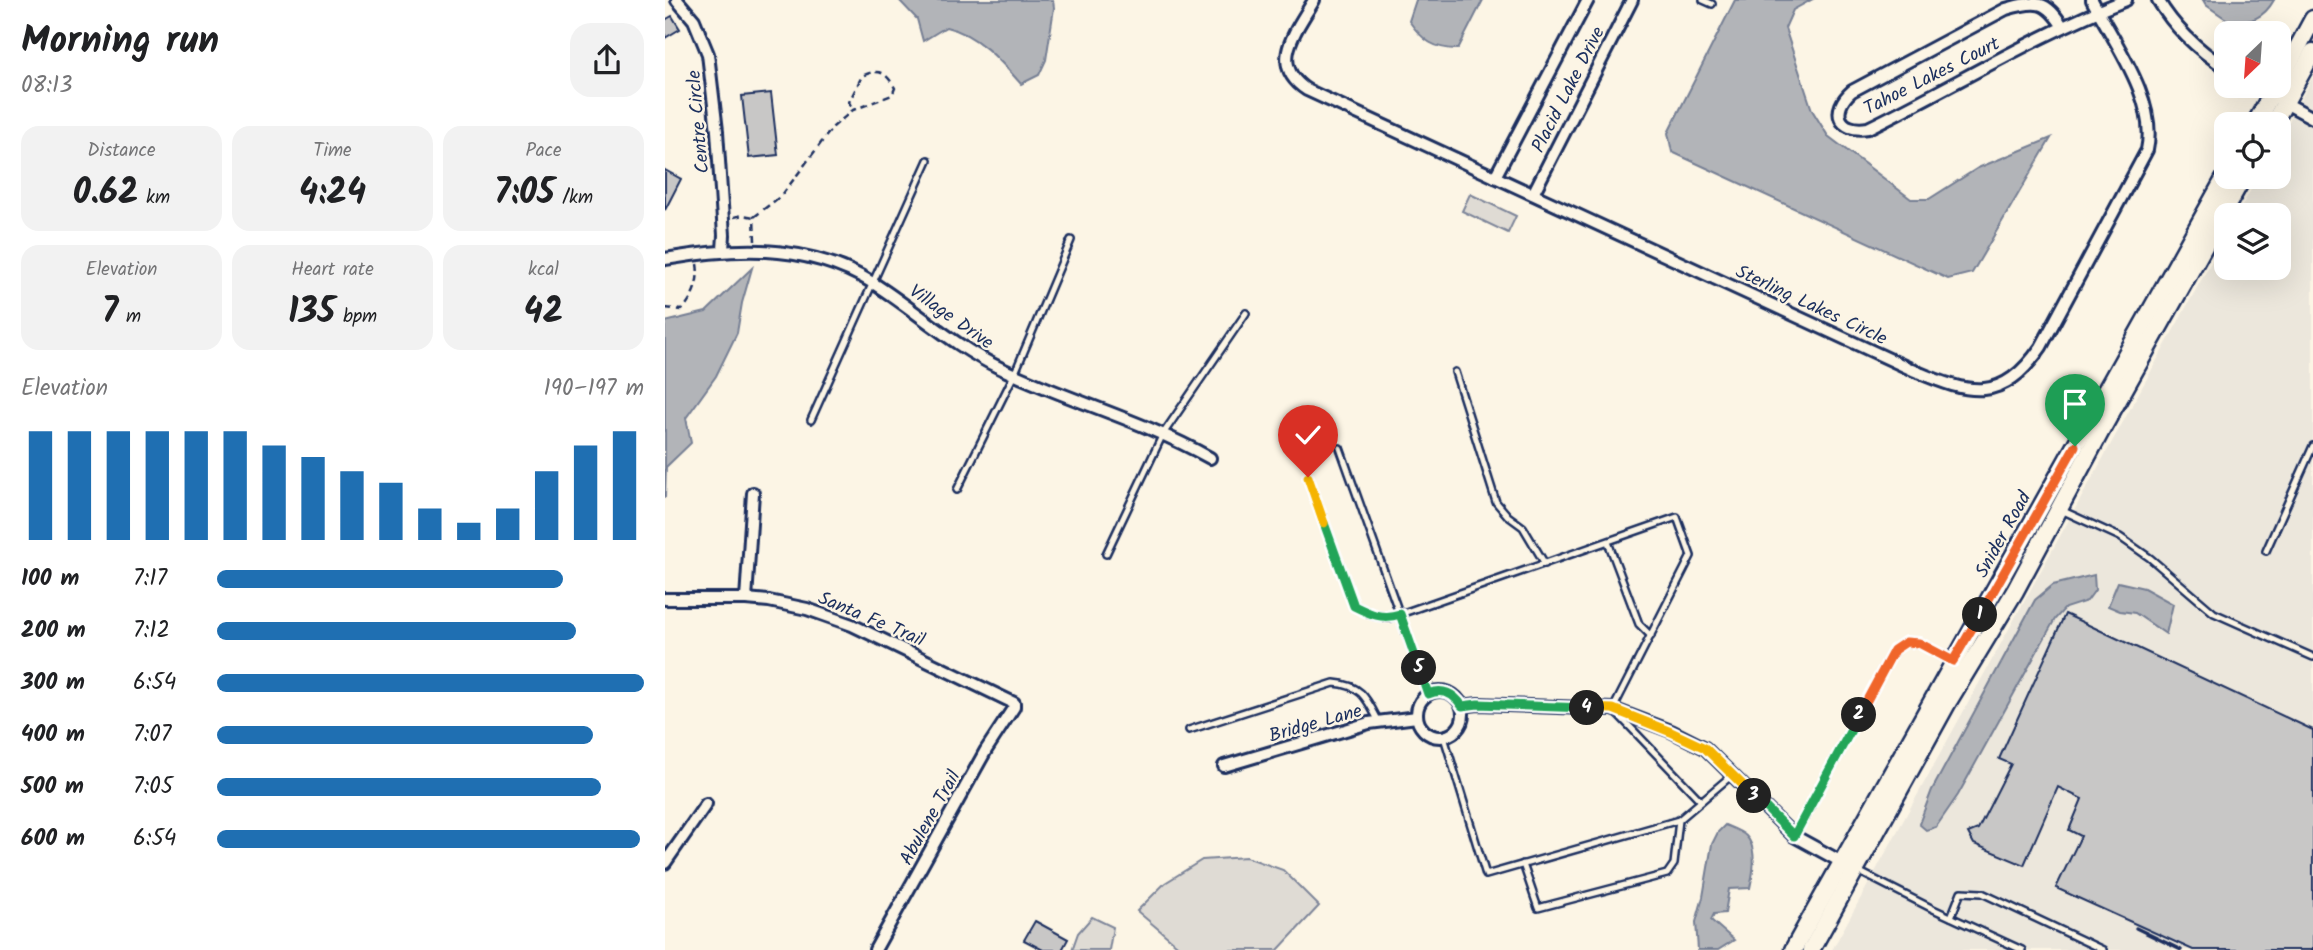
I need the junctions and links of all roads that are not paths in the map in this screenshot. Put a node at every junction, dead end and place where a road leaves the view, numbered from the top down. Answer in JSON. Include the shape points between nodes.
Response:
{"nodes":[{"id":1,"x":677,"y":0,"type":"edge"},
{"id":2,"x":1314,"y":0,"type":"edge"},
{"id":3,"x":1588,"y":0,"type":"edge"},
{"id":4,"x":1632,"y":0,"type":"edge"},
{"id":5,"x":1703,"y":0,"type":"edge"},
{"id":6,"x":2126,"y":0,"type":"edge"},
{"id":7,"x":2158,"y":0,"type":"edge"},
{"id":8,"x":1712,"y":4,"type":"dead end"},
{"id":9,"x":2095,"y":5,"type":"edge"},
{"id":10,"x":2313,"y":19,"type":"edge"},
{"id":11,"x":2063,"y":27,"type":"junction"},
{"id":12,"x":2313,"y":52,"type":"edge"},
{"id":13,"x":2214,"y":60,"type":"edge"},
{"id":14,"x":2291,"y":64,"type":"edge"},
{"id":15,"x":2291,"y":77,"type":"edge"},
{"id":16,"x":2287,"y":98,"type":"edge"},
{"id":17,"x":2313,"y":118,"type":"edge"},
{"id":18,"x":928,"y":160,"type":"dead end"},
{"id":19,"x":1495,"y":177,"type":"junction"},
{"id":20,"x":2219,"y":189,"type":"edge"},
{"id":21,"x":2236,"y":189,"type":"edge"},
{"id":22,"x":1532,"y":194,"type":"junction"},
{"id":23,"x":1070,"y":240,"type":"dead end"},
{"id":24,"x":723,"y":250,"type":"junction"},
{"id":25,"x":665,"y":259,"type":"edge"},
{"id":26,"x":871,"y":282,"type":"junction"},
{"id":27,"x":1246,"y":313,"type":"dead end"},
{"id":28,"x":1455,"y":372,"type":"dead end"},
{"id":29,"x":1014,"y":375,"type":"junction"},
{"id":30,"x":811,"y":420,"type":"dead end"},
{"id":31,"x":1163,"y":434,"type":"junction"},
{"id":32,"x":2313,"y":446,"type":"edge"},
{"id":33,"x":1340,"y":448,"type":"dead end"},
{"id":34,"x":1210,"y":458,"type":"dead end"},
{"id":35,"x":1308,"y":477,"type":"dead end"},
{"id":36,"x":957,"y":490,"type":"dead end"},
{"id":37,"x":753,"y":493,"type":"dead end"},
{"id":38,"x":2052,"y":505,"type":"junction"},
{"id":39,"x":1608,"y":542,"type":"junction"},
{"id":40,"x":2266,"y":551,"type":"dead end"},
{"id":41,"x":1106,"y":554,"type":"dead end"},
{"id":42,"x":1545,"y":564,"type":"junction"},
{"id":43,"x":665,"y":599,"type":"edge"},
{"id":44,"x":746,"y":599,"type":"junction"},
{"id":45,"x":1400,"y":614,"type":"junction"},
{"id":46,"x":1651,"y":636,"type":"junction"},
{"id":47,"x":2313,"y":657,"type":"edge"},
{"id":48,"x":1953,"y":661,"type":"junction"},
{"id":49,"x":1428,"y":694,"type":"junction"},
{"id":50,"x":1014,"y":703,"type":"joint"},
{"id":51,"x":1462,"y":706,"type":"junction"},
{"id":52,"x":1613,"y":709,"type":"junction"},
{"id":53,"x":1417,"y":717,"type":"junction"},
{"id":54,"x":1380,"y":722,"type":"junction"},
{"id":55,"x":1189,"y":730,"type":"dead end"},
{"id":56,"x":1444,"y":737,"type":"junction"},
{"id":57,"x":1224,"y":766,"type":"dead end"},
{"id":58,"x":1732,"y":775,"type":"junction"},
{"id":59,"x":1701,"y":801,"type":"junction"},
{"id":60,"x":706,"y":804,"type":"dead end"},
{"id":61,"x":1679,"y":820,"type":"junction"},
{"id":62,"x":1794,"y":836,"type":"junction"},
{"id":63,"x":665,"y":863,"type":"edge"},
{"id":64,"x":1523,"y":864,"type":"junction"},
{"id":65,"x":1849,"y":866,"type":"junction"},
{"id":66,"x":1951,"y":917,"type":"junction"},
{"id":67,"x":874,"y":950,"type":"edge"},
{"id":68,"x":1793,"y":950,"type":"edge"},
{"id":69,"x":1811,"y":950,"type":"edge"},
{"id":70,"x":2022,"y":950,"type":"edge"},
{"id":71,"x":2103,"y":950,"type":"edge"}],
"edges":[{"from":1,"to":24,"type":"street","name":"Centre Circle","via":[[694,20],[708,54]]},
{"from":2,"to":19,"type":"street","name":"Sterling Lakes Circle","via":[[1288,50],[1287,69],[1298,84]]},
{"from":3,"to":19,"type":"street","name":"Placid Lake Drive"},
{"from":4,"to":22,"type":"street","name":"Placid Lake Drive"},
{"from":5,"to":8,"type":"lane"},
{"from":6,"to":9,"type":"street","name":"Tahoe Lakes Court"},
{"from":7,"to":13,"type":"street","via":[[2180,31]]},
{"from":9,"to":11,"type":"street","name":"Tahoe Lakes Court"},
{"from":9,"to":22,"type":"street","name":"Sterling Lakes Circle","via":[[2141,93],[2149,131],[2147,150],[2041,347],[2030,363],[1999,385],[1980,390],[1951,386]]},
{"from":10,"to":14,"type":"street"},
{"from":11,"to":11,"type":"street","name":"Tahoe Lakes Court","via":[[2053,8],[2039,0],[2006,9],[1852,91],[1839,108],[1840,119],[1847,127],[1868,128]]},
{"from":12,"to":15,"type":"street"},
{"from":16,"to":17,"type":"street"},
{"from":18,"to":26,"type":"lane"},
{"from":19,"to":22,"type":"street","name":"Sterling Lakes Circle"},
{"from":20,"to":38,"type":"street","name":"Snider Road"},
{"from":21,"to":38,"type":"street","name":"Snider Road"},
{"from":23,"to":29,"type":"lane"},
{"from":24,"to":25,"type":"street","name":"Village Drive"},
{"from":24,"to":26,"type":"street","name":"Village Drive","via":[[822,260]]},
{"from":26,"to":29,"type":"street","name":"Village Drive","via":[[968,350]]},
{"from":26,"to":30,"type":"lane"},
{"from":27,"to":31,"type":"lane"},
{"from":28,"to":42,"type":"lane","via":[[1496,502],[1523,527]]},
{"from":29,"to":31,"type":"street","name":"Village Drive"},
{"from":29,"to":36,"type":"lane"},
{"from":31,"to":34,"type":"street","name":"Village Drive"},
{"from":31,"to":41,"type":"lane"},
{"from":32,"to":40,"type":"lane"},
{"from":33,"to":45,"type":"lane"},
{"from":35,"to":45,"type":"lane","via":[[1354,606],[1389,618]]},
{"from":37,"to":44,"type":"street"},
{"from":38,"to":47,"type":"lane","via":[[2120,537],[2214,612]]},
{"from":38,"to":48,"type":"street","name":"Snider Road"},
{"from":38,"to":65,"type":"street","name":"Snider Road","via":[[2015,591]]},
{"from":39,"to":42,"type":"lane"},
{"from":39,"to":46,"type":"lane","via":[[1639,624]]},
{"from":39,"to":46,"type":"lane","via":[[1677,517],[1691,556]]},
{"from":42,"to":45,"type":"lane"},
{"from":43,"to":44,"type":"street","name":"Santa Fe Trail"},
{"from":44,"to":50,"type":"street","name":"Santa Fe Trail","via":[[825,614]]},
{"from":45,"to":49,"type":"lane"},
{"from":46,"to":52,"type":"lane"},
{"from":48,"to":62,"type":"lane","via":[[1919,643],[1906,642],[1894,650]]},
{"from":48,"to":65,"type":"street","name":"Snider Road"},
{"from":49,"to":51,"type":"street","via":[[1447,692]]},
{"from":49,"to":53,"type":"street","via":[[1418,705]]},
{"from":50,"to":67,"type":"street","name":"Abulene Trail"},
{"from":51,"to":52,"type":"street"},
{"from":51,"to":56,"type":"street","via":[[1460,726]]},
{"from":52,"to":58,"type":"street","via":[[1705,748]]},
{"from":52,"to":59,"type":"lane"},
{"from":53,"to":54,"type":"street","name":"Bridge Lane"},
{"from":53,"to":56,"type":"street","via":[[1428,734]]},
{"from":54,"to":55,"type":"lane","via":[[1365,695],[1349,684],[1334,683]]},
{"from":54,"to":57,"type":"street","name":"Bridge Lane"},
{"from":56,"to":64,"type":"lane","via":[[1486,875]]},
{"from":58,"to":59,"type":"lane"},
{"from":58,"to":62,"type":"street"},
{"from":59,"to":61,"type":"lane"},
{"from":60,"to":63,"type":"street"},
{"from":61,"to":64,"type":"lane"},
{"from":61,"to":64,"type":"lane","via":[[1674,864],[1667,874],[1538,908]]},
{"from":62,"to":65,"type":"street"},
{"from":65,"to":66,"type":"lane"},
{"from":65,"to":68,"type":"street","name":"Snider Road"},
{"from":65,"to":69,"type":"street","name":"Snider Road"},
{"from":66,"to":70,"type":"lane"},
{"from":66,"to":71,"type":"lane","via":[[1961,891],[1982,893]]}]}
